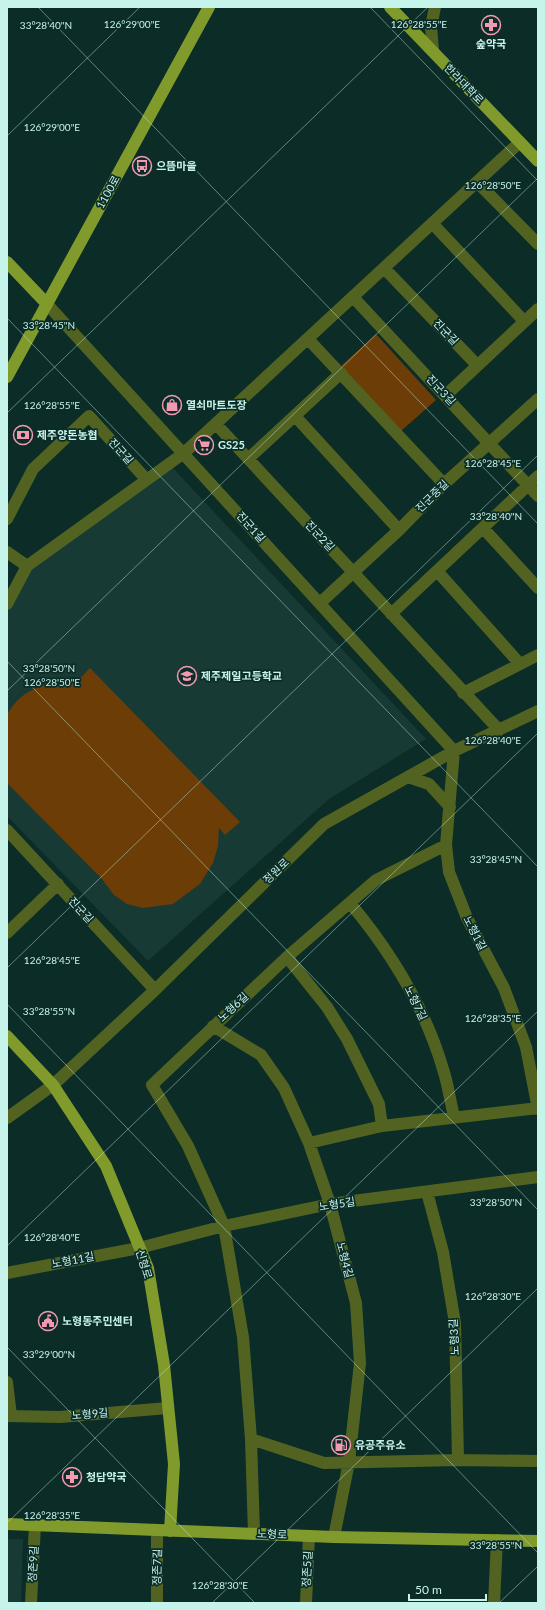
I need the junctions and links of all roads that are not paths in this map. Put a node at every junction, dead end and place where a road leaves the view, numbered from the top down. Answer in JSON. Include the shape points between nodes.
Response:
{"nodes":[{"id":1,"x":208,"y":7,"type":"edge"},
{"id":2,"x":390,"y":7,"type":"edge"},
{"id":3,"x":435,"y":7,"type":"edge"},
{"id":4,"x":432,"y":50,"type":"junction"},
{"id":5,"x":520,"y":142,"type":"junction"},
{"id":6,"x":538,"y":160,"type":"edge"},
{"id":7,"x":477,"y":182,"type":"junction"},
{"id":8,"x":432,"y":223,"type":"junction"},
{"id":9,"x":538,"y":244,"type":"edge"},
{"id":10,"x":7,"y":262,"type":"edge"},
{"id":11,"x":384,"y":268,"type":"junction"},
{"id":12,"x":353,"y":297,"type":"junction"},
{"id":13,"x":47,"y":304,"type":"junction"},
{"id":14,"x":538,"y":309,"type":"edge"},
{"id":15,"x":524,"y":322,"type":"junction"},
{"id":16,"x":308,"y":339,"type":"junction"},
{"id":17,"x":477,"y":365,"type":"junction"},
{"id":18,"x":341,"y":373,"type":"junction"},
{"id":19,"x":7,"y":377,"type":"edge"},
{"id":20,"x":446,"y":395,"type":"junction"},
{"id":21,"x":538,"y":399,"type":"edge"},
{"id":22,"x":295,"y":416,"type":"junction"},
{"id":23,"x":216,"y":424,"type":"junction"},
{"id":24,"x":490,"y":444,"type":"junction"},
{"id":25,"x":184,"y":453,"type":"junction"},
{"id":26,"x":248,"y":459,"type":"junction"},
{"id":27,"x":538,"y":476,"type":"edge"},
{"id":28,"x":146,"y":479,"type":"junction"},
{"id":29,"x":444,"y":484,"type":"junction"},
{"id":30,"x":528,"y":485,"type":"junction"},
{"id":31,"x":538,"y":496,"type":"edge"},
{"id":32,"x":7,"y":519,"type":"edge"},
{"id":33,"x":483,"y":528,"type":"junction"},
{"id":34,"x":399,"y":530,"type":"junction"},
{"id":35,"x":7,"y":552,"type":"edge"},
{"id":36,"x":27,"y":566,"type":"junction"},
{"id":37,"x":438,"y":572,"type":"junction"},
{"id":38,"x":354,"y":573,"type":"junction"},
{"id":39,"x":538,"y":588,"type":"edge"},
{"id":40,"x":320,"y":603,"type":"junction"},
{"id":41,"x":7,"y":604,"type":"edge"},
{"id":42,"x":391,"y":614,"type":"junction"},
{"id":43,"x":538,"y":655,"type":"edge"},
{"id":44,"x":520,"y":664,"type":"junction"},
{"id":45,"x":463,"y":693,"type":"junction"},
{"id":46,"x":538,"y":711,"type":"edge"},
{"id":47,"x":499,"y":730,"type":"junction"},
{"id":48,"x":454,"y":751,"type":"junction"},
{"id":49,"x":408,"y":777,"type":"junction"},
{"id":50,"x":450,"y":807,"type":"junction"},
{"id":51,"x":7,"y":830,"type":"edge"},
{"id":52,"x":446,"y":845,"type":"junction"},
{"id":53,"x":58,"y":884,"type":"junction"},
{"id":54,"x":350,"y":903,"type":"junction"},
{"id":55,"x":7,"y":933,"type":"edge"},
{"id":56,"x":287,"y":957,"type":"junction"},
{"id":57,"x":155,"y":990,"type":"junction"},
{"id":58,"x":213,"y":1026,"type":"junction"},
{"id":59,"x":7,"y":1036,"type":"edge"},
{"id":60,"x":53,"y":1084,"type":"junction"},
{"id":61,"x":538,"y":1108,"type":"edge"},
{"id":62,"x":454,"y":1116,"type":"junction"},
{"id":63,"x":7,"y":1118,"type":"edge"},
{"id":64,"x":382,"y":1126,"type":"junction"},
{"id":65,"x":309,"y":1143,"type":"junction"},
{"id":66,"x":538,"y":1177,"type":"edge"},
{"id":67,"x":427,"y":1192,"type":"junction"},
{"id":68,"x":330,"y":1204,"type":"junction"},
{"id":69,"x":224,"y":1226,"type":"junction"},
{"id":70,"x":140,"y":1248,"type":"junction"},
{"id":71,"x":7,"y":1272,"type":"edge"},
{"id":72,"x":7,"y":1382,"type":"edge"},
{"id":73,"x":168,"y":1408,"type":"junction"},
{"id":74,"x":9,"y":1416,"type":"edge"},
{"id":75,"x":251,"y":1439,"type":"junction"},
{"id":76,"x":458,"y":1460,"type":"junction"},
{"id":77,"x":538,"y":1461,"type":"edge"},
{"id":78,"x":349,"y":1462,"type":"junction"},
{"id":79,"x":7,"y":1524,"type":"edge"},
{"id":80,"x":35,"y":1525,"type":"junction"},
{"id":81,"x":157,"y":1531,"type":"junction"},
{"id":82,"x":170,"y":1531,"type":"junction"},
{"id":83,"x":254,"y":1533,"type":"junction"},
{"id":84,"x":309,"y":1536,"type":"junction"},
{"id":85,"x":334,"y":1537,"type":"junction"},
{"id":86,"x":497,"y":1540,"type":"junction"},
{"id":87,"x":538,"y":1541,"type":"edge"},
{"id":88,"x":31,"y":1603,"type":"edge"},
{"id":89,"x":156,"y":1603,"type":"edge"},
{"id":90,"x":306,"y":1603,"type":"edge"},
{"id":91,"x":494,"y":1603,"type":"edge"}],
"edges":[{"from":1,"to":13,"type":"main road","name":"1100로"},
{"from":2,"to":4,"type":"main road","name":"한라대학로"},
{"from":3,"to":4,"type":"street","via":[[431,26]]},
{"from":4,"to":5,"type":"main road","name":"한라대학로"},
{"from":5,"to":6,"type":"main road","name":"한라대학로"},
{"from":5,"to":7,"type":"street"},
{"from":7,"to":8,"type":"street"},
{"from":7,"to":9,"type":"street"},
{"from":8,"to":11,"type":"street"},
{"from":8,"to":15,"type":"street"},
{"from":10,"to":13,"type":"main road"},
{"from":11,"to":12,"type":"street"},
{"from":11,"to":17,"type":"street","name":"진군길"},
{"from":12,"to":16,"type":"street"},
{"from":12,"to":20,"type":"street","name":"진군3길"},
{"from":13,"to":19,"type":"main road","name":"1100로"},
{"from":13,"to":25,"type":"street","name":"진군1길"},
{"from":14,"to":15,"type":"street"},
{"from":15,"to":17,"type":"street"},
{"from":16,"to":18,"type":"street"},
{"from":16,"to":23,"type":"street"},
{"from":17,"to":20,"type":"street"},
{"from":18,"to":22,"type":"street"},
{"from":18,"to":29,"type":"street"},
{"from":20,"to":24,"type":"street","name":"진군3길"},
{"from":21,"to":24,"type":"street","name":"진군중길"},
{"from":22,"to":26,"type":"street"},
{"from":22,"to":34,"type":"street"},
{"from":23,"to":25,"type":"street"},
{"from":23,"to":26,"type":"street","name":"진군2길"},
{"from":24,"to":29,"type":"street","name":"진군중길"},
{"from":24,"to":30,"type":"street","name":"진군3길"},
{"from":25,"to":28,"type":"street"},
{"from":25,"to":40,"type":"street","name":"진군1길"},
{"from":26,"to":38,"type":"street","name":"진군2길"},
{"from":27,"to":30,"type":"street"},
{"from":28,"to":32,"type":"street","name":"진군길","via":[[89,416],[33,469]]},
{"from":28,"to":36,"type":"street"},
{"from":29,"to":34,"type":"street","name":"진군중길"},
{"from":30,"to":31,"type":"street","name":"진군3길"},
{"from":30,"to":33,"type":"street"},
{"from":33,"to":37,"type":"street"},
{"from":33,"to":39,"type":"street"},
{"from":34,"to":38,"type":"street","name":"진군중길"},
{"from":35,"to":36,"type":"street"},
{"from":36,"to":41,"type":"street"},
{"from":37,"to":42,"type":"street"},
{"from":37,"to":44,"type":"street"},
{"from":38,"to":40,"type":"street","name":"진군중길"},
{"from":38,"to":42,"type":"street","name":"진군2길"},
{"from":40,"to":48,"type":"street","name":"진군1길"},
{"from":42,"to":45,"type":"street","name":"진군2길"},
{"from":43,"to":44,"type":"street"},
{"from":44,"to":45,"type":"street"},
{"from":45,"to":47,"type":"street","name":"진군2길"},
{"from":46,"to":47,"type":"street","name":"정원로"},
{"from":47,"to":48,"type":"street","name":"정원로"},
{"from":48,"to":49,"type":"street","name":"정원로"},
{"from":48,"to":50,"type":"street","name":"노형1길"},
{"from":49,"to":50,"type":"street","via":[[429,784]]},
{"from":49,"to":57,"type":"street","name":"정원로","via":[[324,824]]},
{"from":50,"to":52,"type":"street","name":"노형1길"},
{"from":51,"to":53,"type":"street","name":"진군길"},
{"from":52,"to":54,"type":"street","name":"노형6길","via":[[376,880]]},
{"from":52,"to":61,"type":"street","name":"노형1길","via":[[449,872],[467,918],[504,988],[526,1047]]},
{"from":53,"to":55,"type":"street"},
{"from":53,"to":57,"type":"street","name":"진군길"},
{"from":54,"to":56,"type":"street","name":"노형6길"},
{"from":54,"to":62,"type":"street","name":"노형7길","via":[[376,935],[425,1021],[443,1069]]},
{"from":56,"to":58,"type":"street","name":"노형6길"},
{"from":56,"to":64,"type":"street","via":[[327,1007],[347,1039],[379,1104]]},
{"from":57,"to":60,"type":"street","name":"정원로"},
{"from":58,"to":65,"type":"street","name":"노형4길","via":[[261,1054],[284,1088]]},
{"from":58,"to":69,"type":"street","name":"노형6길","via":[[152,1085],[188,1146]]},
{"from":59,"to":60,"type":"main road","name":"신형로"},
{"from":60,"to":63,"type":"street","name":"정원로"},
{"from":60,"to":70,"type":"main road","name":"신형로","via":[[106,1166]]},
{"from":61,"to":62,"type":"street"},
{"from":62,"to":64,"type":"street"},
{"from":64,"to":65,"type":"street"},
{"from":65,"to":68,"type":"street","name":"노형4길"},
{"from":66,"to":67,"type":"street","name":"노형5길"},
{"from":67,"to":68,"type":"street","name":"노형5길"},
{"from":67,"to":76,"type":"street","name":"노형3길","via":[[443,1252],[455,1323]]},
{"from":68,"to":69,"type":"street","name":"노형5길"},
{"from":68,"to":78,"type":"street","name":"노형4길","via":[[356,1303],[360,1363]]},
{"from":69,"to":70,"type":"street","name":"노형5길"},
{"from":69,"to":75,"type":"street","via":[[243,1337]]},
{"from":70,"to":71,"type":"street","name":"노형11길"},
{"from":70,"to":73,"type":"main road","name":"신형로","via":[[148,1268],[164,1365]]},
{"from":72,"to":74,"type":"street","name":"노형9길"},
{"from":73,"to":74,"type":"street","name":"노형9길","via":[[60,1417]]},
{"from":73,"to":82,"type":"main road","name":"신형로","via":[[174,1464]]},
{"from":75,"to":78,"type":"street","via":[[324,1463]]},
{"from":75,"to":83,"type":"street"},
{"from":76,"to":77,"type":"street"},
{"from":76,"to":78,"type":"street"},
{"from":78,"to":85,"type":"street","name":"노형4길"},
{"from":79,"to":80,"type":"main road","name":"노형로"},
{"from":80,"to":81,"type":"main road","name":"노형로"},
{"from":80,"to":88,"type":"street","name":"정존9길"},
{"from":81,"to":82,"type":"main road","name":"노형로"},
{"from":81,"to":89,"type":"street","name":"정존7길"},
{"from":82,"to":83,"type":"main road","name":"노형로"},
{"from":83,"to":84,"type":"main road","name":"노형로"},
{"from":84,"to":85,"type":"main road","name":"노형로"},
{"from":84,"to":90,"type":"street","name":"정존5길"},
{"from":85,"to":86,"type":"main road","name":"노형로"},
{"from":86,"to":87,"type":"main road","name":"노형로"},
{"from":86,"to":91,"type":"street"}]}
